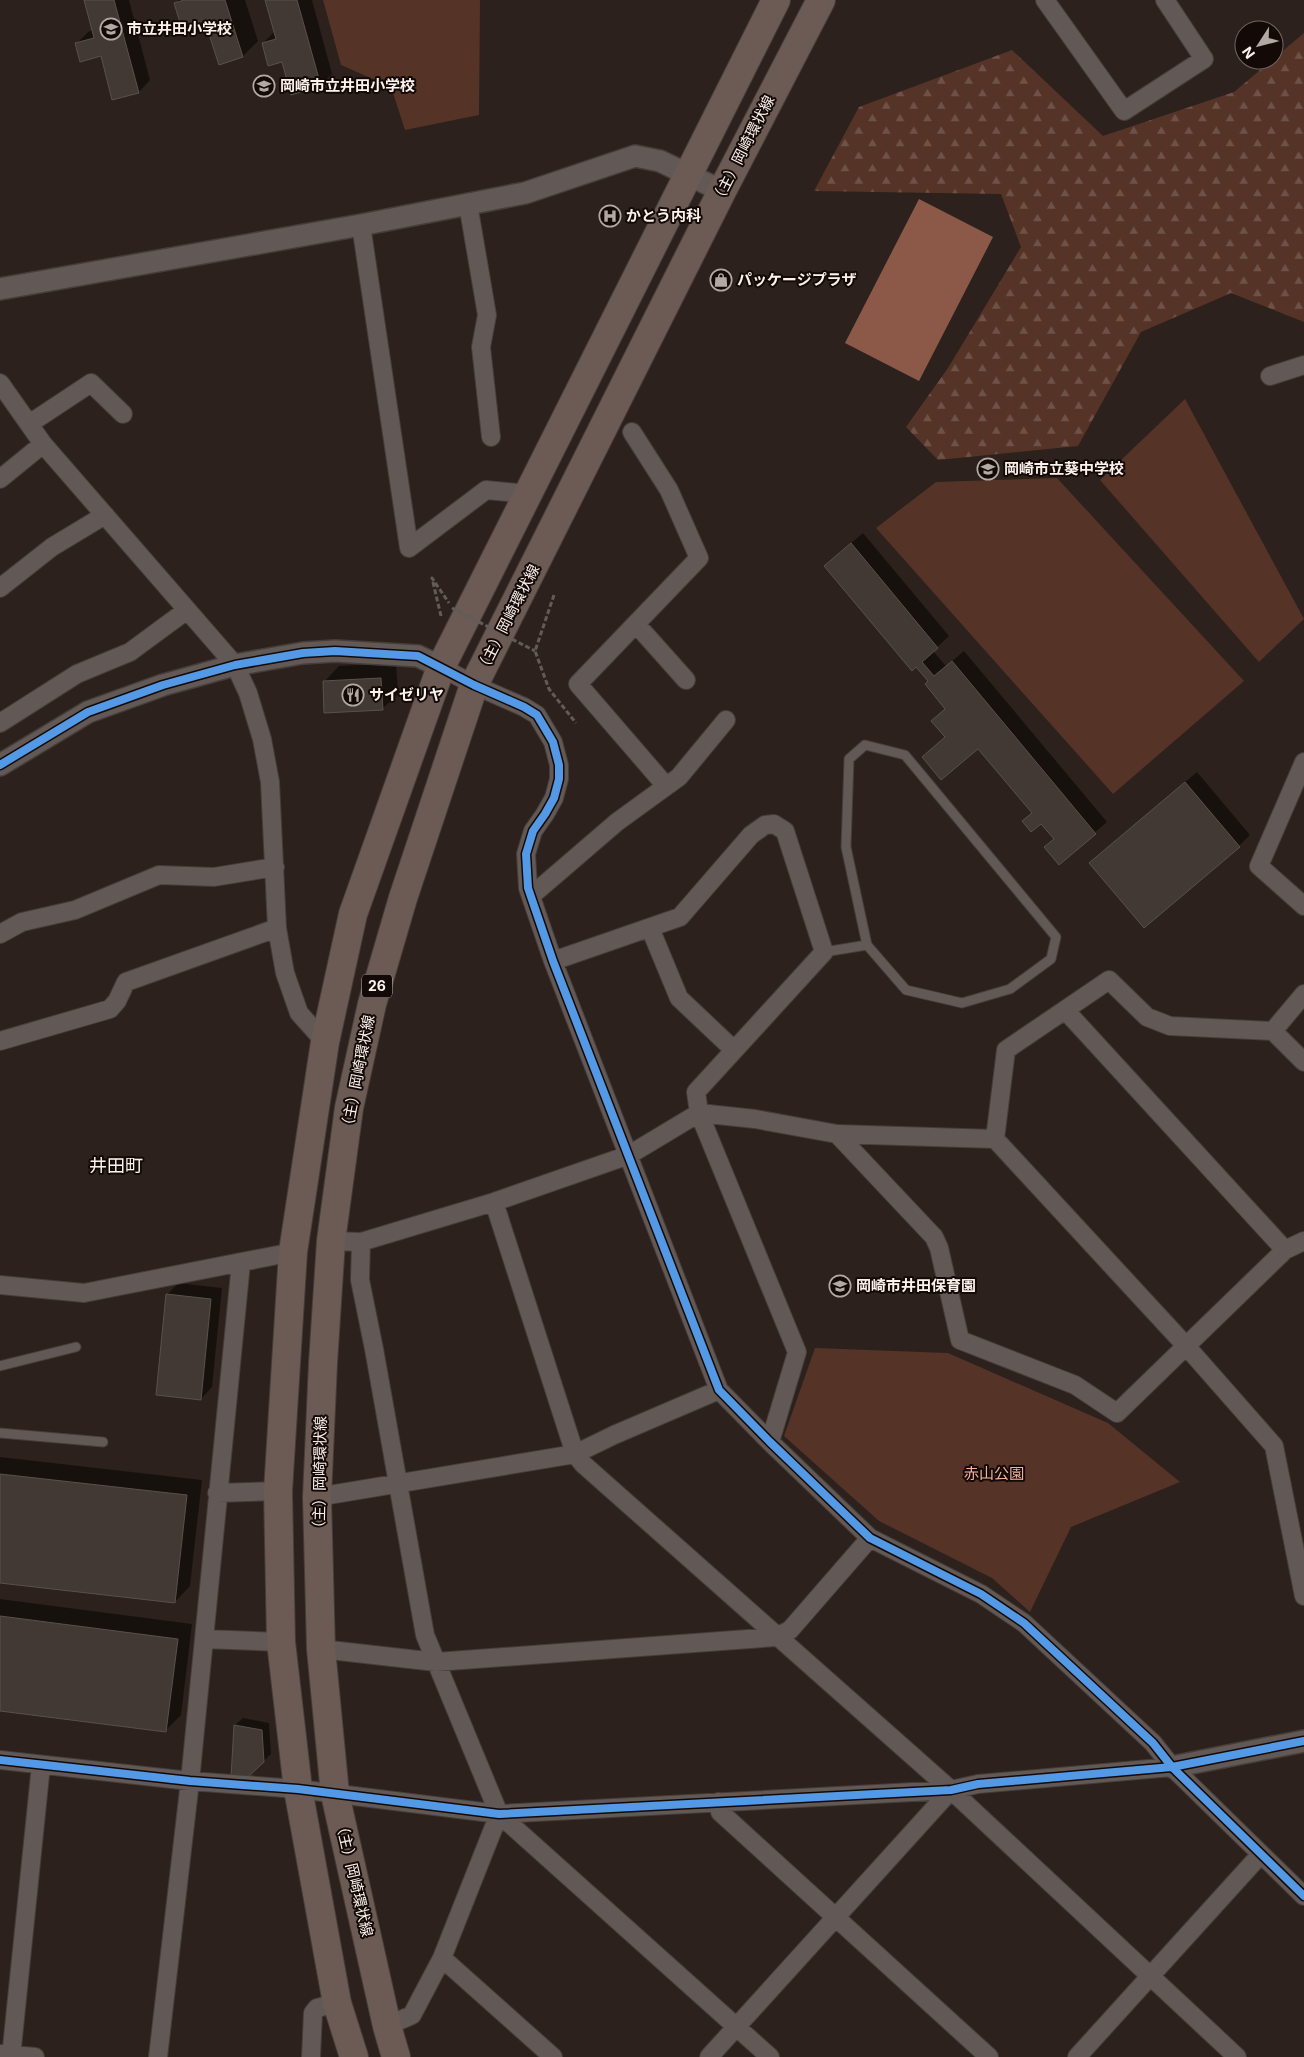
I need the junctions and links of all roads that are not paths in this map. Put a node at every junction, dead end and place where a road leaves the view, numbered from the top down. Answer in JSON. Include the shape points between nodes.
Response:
{"nodes":[{"id":1,"x":776,"y":0,"type":"edge"},
{"id":2,"x":821,"y":0,"type":"edge"},
{"id":3,"x":1045,"y":0,"type":"edge"},
{"id":4,"x":1165,"y":0,"type":"edge"},
{"id":5,"x":687,"y":173,"type":"junction"},
{"id":6,"x":722,"y":191,"type":"junction"},
{"id":7,"x":468,"y":204,"type":"junction"},
{"id":8,"x":361,"y":225,"type":"junction"},
{"id":9,"x":0,"y":288,"type":"edge"},
{"id":10,"x":1304,"y":365,"type":"edge"},
{"id":11,"x":1270,"y":376,"type":"dead end"},
{"id":12,"x":2,"y":392,"type":"edge"},
{"id":13,"x":123,"y":414,"type":"dead end"},
{"id":14,"x":29,"y":424,"type":"junction"},
{"id":15,"x":632,"y":432,"type":"dead end"},
{"id":16,"x":491,"y":437,"type":"dead end"},
{"id":17,"x":43,"y":444,"type":"junction"},
{"id":18,"x":0,"y":479,"type":"edge"},
{"id":19,"x":528,"y":494,"type":"junction"},
{"id":20,"x":105,"y":515,"type":"junction"},
{"id":21,"x":0,"y":588,"type":"edge"},
{"id":22,"x":187,"y":610,"type":"junction"},
{"id":23,"x":636,"y":624,"type":"junction"},
{"id":24,"x":235,"y":664,"type":"junction"},
{"id":25,"x":441,"y":667,"type":"junction"},
{"id":26,"x":686,"y":680,"type":"dead end"},
{"id":27,"x":474,"y":685,"type":"junction"},
{"id":28,"x":726,"y":720,"type":"dead end"},
{"id":29,"x":0,"y":723,"type":"edge"},
{"id":30,"x":1304,"y":762,"type":"edge"},
{"id":31,"x":0,"y":765,"type":"edge"},
{"id":32,"x":666,"y":786,"type":"junction"},
{"id":33,"x":275,"y":867,"type":"junction"},
{"id":34,"x":531,"y":896,"type":"junction"},
{"id":35,"x":1304,"y":906,"type":"edge"},
{"id":36,"x":277,"y":928,"type":"junction"},
{"id":37,"x":650,"y":928,"type":"junction"},
{"id":38,"x":0,"y":934,"type":"edge"},
{"id":39,"x":866,"y":945,"type":"junction"},
{"id":40,"x":824,"y":952,"type":"junction"},
{"id":41,"x":553,"y":961,"type":"junction"},
{"id":42,"x":1304,"y":994,"type":"edge"},
{"id":43,"x":1066,"y":1011,"type":"junction"},
{"id":44,"x":1273,"y":1031,"type":"junction"},
{"id":45,"x":0,"y":1041,"type":"edge"},
{"id":46,"x":325,"y":1042,"type":"junction"},
{"id":47,"x":734,"y":1050,"type":"junction"},
{"id":48,"x":1304,"y":1062,"type":"edge"},
{"id":49,"x":699,"y":1113,"type":"junction"},
{"id":50,"x":837,"y":1134,"type":"junction"},
{"id":51,"x":995,"y":1139,"type":"junction"},
{"id":52,"x":629,"y":1155,"type":"junction"},
{"id":53,"x":494,"y":1202,"type":"junction"},
{"id":54,"x":331,"y":1241,"type":"junction"},
{"id":55,"x":1304,"y":1241,"type":"edge"},
{"id":56,"x":361,"y":1242,"type":"junction"},
{"id":57,"x":1285,"y":1250,"type":"junction"},
{"id":58,"x":293,"y":1252,"type":"junction"},
{"id":59,"x":241,"y":1263,"type":"junction"},
{"id":60,"x":2,"y":1281,"type":"edge"},
{"id":61,"x":1187,"y":1346,"type":"junction"},
{"id":62,"x":76,"y":1347,"type":"dead end"},
{"id":63,"x":0,"y":1366,"type":"edge"},
{"id":64,"x":719,"y":1390,"type":"junction"},
{"id":65,"x":0,"y":1433,"type":"edge"},
{"id":66,"x":103,"y":1442,"type":"dead end"},
{"id":67,"x":770,"y":1442,"type":"junction"},
{"id":68,"x":575,"y":1454,"type":"junction"},
{"id":69,"x":397,"y":1483,"type":"junction"},
{"id":70,"x":278,"y":1491,"type":"junction"},
{"id":71,"x":218,"y":1493,"type":"junction"},
{"id":72,"x":317,"y":1497,"type":"junction"},
{"id":73,"x":870,"y":1538,"type":"junction"},
{"id":74,"x":1303,"y":1586,"type":"edge"},
{"id":75,"x":776,"y":1636,"type":"junction"},
{"id":76,"x":204,"y":1639,"type":"junction"},
{"id":77,"x":281,"y":1642,"type":"junction"},
{"id":78,"x":320,"y":1648,"type":"junction"},
{"id":79,"x":436,"y":1662,"type":"junction"},
{"id":80,"x":1304,"y":1741,"type":"edge"},
{"id":81,"x":0,"y":1760,"type":"edge"},
{"id":82,"x":41,"y":1765,"type":"junction"},
{"id":83,"x":1172,"y":1767,"type":"junction"},
{"id":84,"x":190,"y":1781,"type":"junction"},
{"id":85,"x":298,"y":1789,"type":"junction"},
{"id":86,"x":951,"y":1790,"type":"junction"},
{"id":87,"x":335,"y":1794,"type":"junction"},
{"id":88,"x":718,"y":1802,"type":"junction"},
{"id":89,"x":499,"y":1814,"type":"junction"},
{"id":90,"x":1261,"y":1854,"type":"junction"},
{"id":91,"x":1304,"y":1896,"type":"edge"},
{"id":92,"x":837,"y":1917,"type":"junction"},
{"id":93,"x":442,"y":1958,"type":"junction"},
{"id":94,"x":1150,"y":1975,"type":"junction"},
{"id":95,"x":337,"y":2004,"type":"junction"},
{"id":96,"x":387,"y":2026,"type":"junction"},
{"id":97,"x":735,"y":2026,"type":"junction"},
{"id":98,"x":7,"y":2055,"type":"edge"},
{"id":99,"x":35,"y":2057,"type":"edge"},
{"id":100,"x":158,"y":2057,"type":"edge"},
{"id":101,"x":311,"y":2057,"type":"edge"},
{"id":102,"x":354,"y":2057,"type":"edge"},
{"id":103,"x":396,"y":2057,"type":"edge"},
{"id":104,"x":554,"y":2057,"type":"edge"},
{"id":105,"x":708,"y":2057,"type":"edge"},
{"id":106,"x":770,"y":2057,"type":"edge"},
{"id":107,"x":989,"y":2057,"type":"edge"},
{"id":108,"x":1077,"y":2057,"type":"edge"},
{"id":109,"x":1237,"y":2057,"type":"edge"}],
"edges":[{"from":1,"to":5,"type":"main road","number":"26"},
{"from":2,"to":6,"type":"main road","name":"（主）岡崎環状線","number":"26"},
{"from":3,"to":4,"type":"street","via":[[1124,111],[1204,59]]},
{"from":5,"to":6,"type":"street"},
{"from":5,"to":7,"type":"street","via":[[660,161],[634,156],[525,193]]},
{"from":5,"to":19,"type":"main road","number":"26"},
{"from":6,"to":27,"type":"main road","name":"（主）岡崎環状線","number":"26"},
{"from":7,"to":8,"type":"street"},
{"from":7,"to":16,"type":"street","via":[[487,315],[481,347]]},
{"from":8,"to":9,"type":"street"},
{"from":8,"to":19,"type":"street","via":[[409,548],[486,490]]},
{"from":10,"to":11,"type":"street"},
{"from":12,"to":14,"type":"street"},
{"from":13,"to":14,"type":"street","via":[[91,383]]},
{"from":14,"to":17,"type":"street"},
{"from":15,"to":23,"type":"street","via":[[669,490],[700,558]]},
{"from":17,"to":18,"type":"street"},
{"from":17,"to":20,"type":"street"},
{"from":19,"to":25,"type":"main road","number":"26"},
{"from":20,"to":21,"type":"street","via":[[52,547]]},
{"from":20,"to":22,"type":"street"},
{"from":22,"to":24,"type":"street"},
{"from":22,"to":29,"type":"street","via":[[130,652],[77,674]]},
{"from":23,"to":26,"type":"street"},
{"from":23,"to":32,"type":"street","via":[[578,684]]},
{"from":24,"to":25,"type":"street","via":[[335,651],[418,656]]},
{"from":24,"to":31,"type":"street","via":[[88,712]]},
{"from":24,"to":33,"type":"street","via":[[262,739],[270,782]]},
{"from":25,"to":27,"type":"street"},
{"from":25,"to":46,"type":"main road","number":"26","via":[[353,914]]},
{"from":27,"to":34,"type":"street","via":[[537,715],[553,742],[559,764],[554,798],[533,831],[526,854]]},
{"from":27,"to":54,"type":"main road","name":"（主）岡崎環状線","number":"26","via":[[403,898],[372,1004],[349,1108]]},
{"from":28,"to":32,"type":"street","via":[[679,777]]},
{"from":30,"to":35,"type":"street","via":[[1259,866]]},
{"from":32,"to":34,"type":"street","via":[[617,822]]},
{"from":33,"to":36,"type":"street"},
{"from":33,"to":38,"type":"street","via":[[214,877],[159,875],[75,910],[22,922]]},
{"from":34,"to":41,"type":"street"},
{"from":36,"to":45,"type":"street","via":[[126,982],[110,1009]]},
{"from":36,"to":46,"type":"street","via":[[285,973],[299,1013]]},
{"from":37,"to":40,"type":"street","via":[[680,917],[751,835],[765,825],[774,824],[785,831]]},
{"from":37,"to":41,"type":"street"},
{"from":37,"to":47,"type":"street","via":[[679,998]]},
{"from":39,"to":39,"type":"lane","via":[[906,990],[962,1003],[1010,989],[1052,958],[1056,937],[905,755],[865,745],[849,759],[846,847]]},
{"from":39,"to":40,"type":"lane"},
{"from":40,"to":47,"type":"street"},
{"from":41,"to":52,"type":"street"},
{"from":42,"to":44,"type":"street"},
{"from":43,"to":44,"type":"street","via":[[1110,980],[1147,1017],[1170,1026]]},
{"from":43,"to":51,"type":"street","via":[[1006,1050]]},
{"from":43,"to":57,"type":"street"},
{"from":44,"to":48,"type":"street"},
{"from":46,"to":58,"type":"main road","number":"26"},
{"from":47,"to":49,"type":"street","via":[[696,1092]]},
{"from":49,"to":50,"type":"street","via":[[755,1118]]},
{"from":49,"to":52,"type":"street"},
{"from":49,"to":67,"type":"street","via":[[797,1352]]},
{"from":50,"to":51,"type":"street"},
{"from":50,"to":61,"type":"street","via":[[934,1237],[960,1340],[1075,1385],[1117,1413]]},
{"from":51,"to":61,"type":"street"},
{"from":52,"to":53,"type":"street"},
{"from":52,"to":64,"type":"street"},
{"from":53,"to":56,"type":"street"},
{"from":53,"to":68,"type":"street"},
{"from":54,"to":56,"type":"street"},
{"from":54,"to":72,"type":"main road","name":"（主）岡崎環状線","number":"26"},
{"from":55,"to":57,"type":"street"},
{"from":56,"to":69,"type":"street","via":[[360,1280]]},
{"from":57,"to":61,"type":"street"},
{"from":58,"to":59,"type":"street"},
{"from":58,"to":70,"type":"main road","number":"26"},
{"from":59,"to":60,"type":"street","via":[[84,1292]]},
{"from":59,"to":71,"type":"street"},
{"from":61,"to":74,"type":"street","via":[[1274,1446]]},
{"from":62,"to":63,"type":"lane"},
{"from":64,"to":67,"type":"street"},
{"from":64,"to":68,"type":"street"},
{"from":65,"to":66,"type":"lane"},
{"from":67,"to":73,"type":"street"},
{"from":68,"to":69,"type":"street"},
{"from":68,"to":75,"type":"street"},
{"from":69,"to":72,"type":"street"},
{"from":69,"to":79,"type":"street","via":[[425,1635]]},
{"from":70,"to":71,"type":"street"},
{"from":70,"to":77,"type":"main road","number":"26"},
{"from":71,"to":76,"type":"street"},
{"from":72,"to":78,"type":"main road","name":"（主）岡崎環状線","number":"26"},
{"from":73,"to":75,"type":"street","via":[[790,1630]]},
{"from":73,"to":83,"type":"street","via":[[982,1594],[1024,1623],[1153,1743]]},
{"from":75,"to":79,"type":"street"},
{"from":75,"to":86,"type":"street"},
{"from":76,"to":77,"type":"street"},
{"from":76,"to":84,"type":"street"},
{"from":77,"to":85,"type":"main road","number":"26"},
{"from":78,"to":79,"type":"street"},
{"from":78,"to":87,"type":"main road","name":"（主）岡崎環状線","number":"26"},
{"from":79,"to":89,"type":"street"},
{"from":80,"to":83,"type":"street"},
{"from":81,"to":82,"type":"street"},
{"from":82,"to":84,"type":"street"},
{"from":82,"to":98,"type":"street"},
{"from":83,"to":86,"type":"street","via":[[978,1784]]},
{"from":83,"to":90,"type":"street"},
{"from":84,"to":85,"type":"street"},
{"from":84,"to":100,"type":"street"},
{"from":85,"to":87,"type":"street"},
{"from":85,"to":95,"type":"main road","number":"26"},
{"from":86,"to":88,"type":"street"},
{"from":86,"to":92,"type":"street"},
{"from":86,"to":94,"type":"street"},
{"from":87,"to":89,"type":"street"},
{"from":87,"to":96,"type":"main road","name":"（主）岡崎環状線","number":"26"},
{"from":88,"to":89,"type":"street"},
{"from":88,"to":92,"type":"street","via":[[720,1812]]},
{"from":89,"to":93,"type":"street"},
{"from":89,"to":97,"type":"street"},
{"from":90,"to":91,"type":"street"},
{"from":90,"to":94,"type":"street"},
{"from":92,"to":97,"type":"street"},
{"from":92,"to":107,"type":"street"},
{"from":93,"to":96,"type":"street","via":[[412,2015]]},
{"from":93,"to":104,"type":"street"},
{"from":94,"to":108,"type":"street"},
{"from":94,"to":109,"type":"street"},
{"from":95,"to":101,"type":"street","via":[[317,2008],[313,2013]]},
{"from":95,"to":102,"type":"main road","number":"26"},
{"from":96,"to":103,"type":"main road","name":"（主）岡崎環状線","number":"26"},
{"from":97,"to":105,"type":"street"},
{"from":97,"to":106,"type":"street"},
{"from":98,"to":99,"type":"street"}]}
